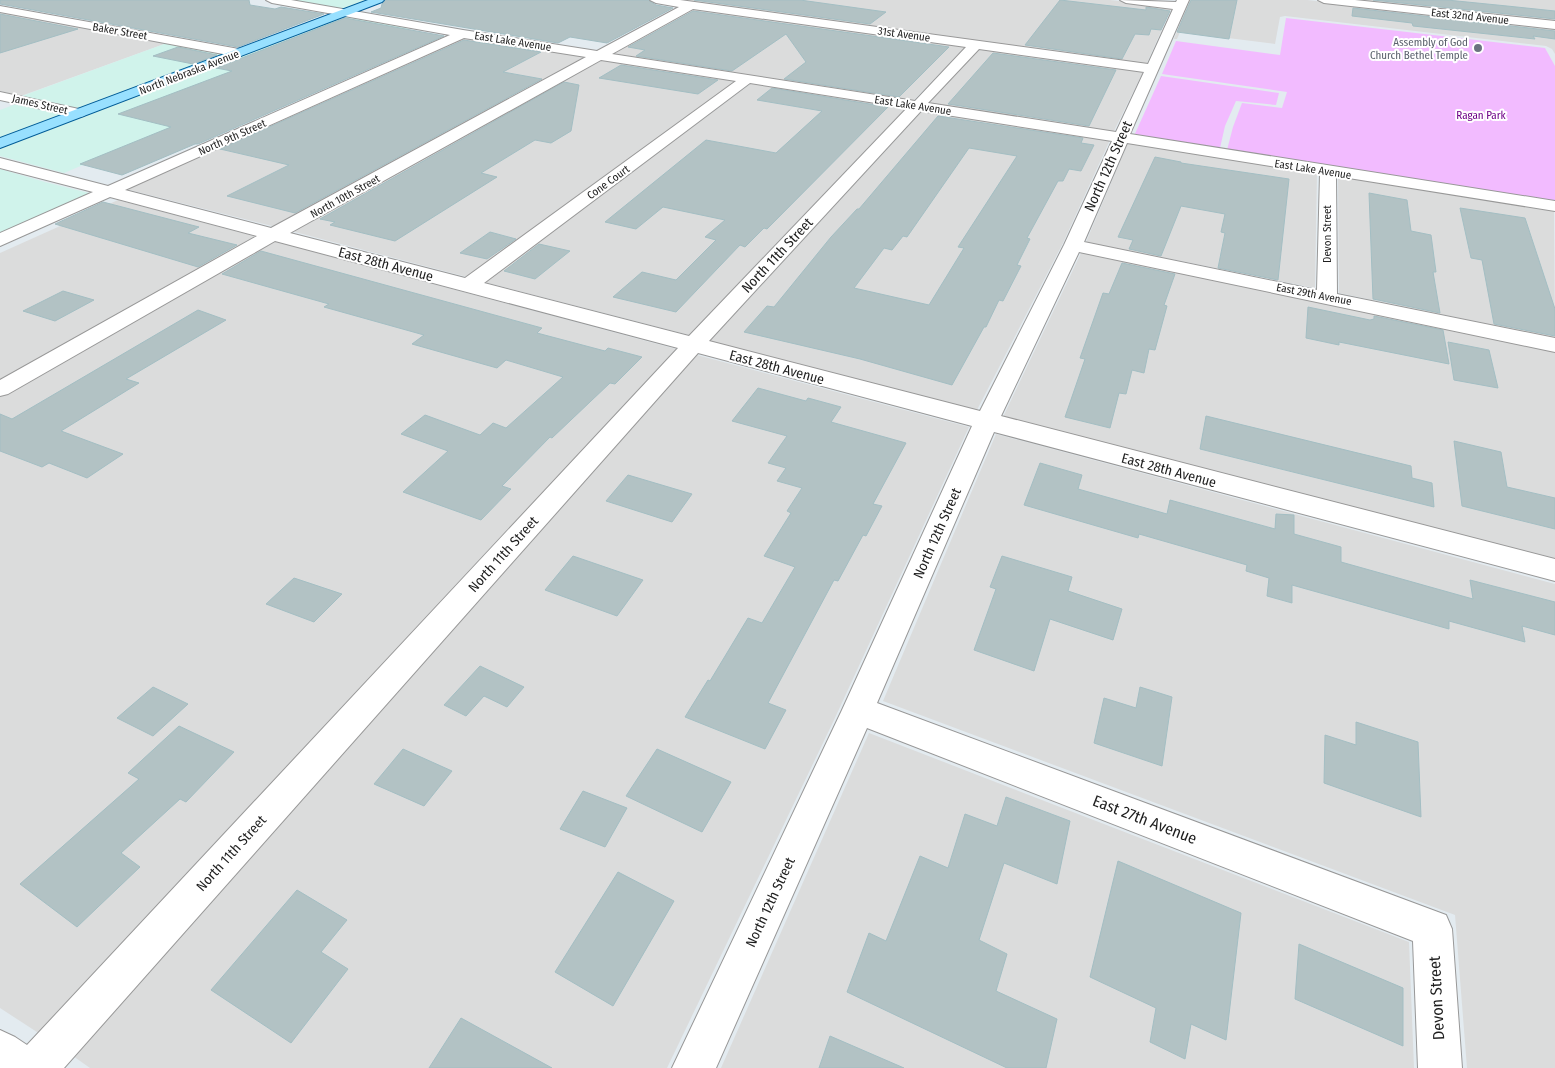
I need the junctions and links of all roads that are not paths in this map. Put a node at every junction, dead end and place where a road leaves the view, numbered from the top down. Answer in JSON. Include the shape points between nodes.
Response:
{"nodes":[{"id":1,"x":272,"y":0,"type":"edge"},
{"id":2,"x":378,"y":0,"type":"edge"},
{"id":3,"x":656,"y":0,"type":"edge"},
{"id":4,"x":1126,"y":0,"type":"edge"},
{"id":5,"x":1324,"y":0,"type":"edge"},
{"id":6,"x":1181,"y":3,"type":"edge"},
{"id":7,"x":691,"y":5,"type":"junction"},
{"id":8,"x":0,"y":9,"type":"edge"},
{"id":9,"x":344,"y":13,"type":"junction"},
{"id":10,"x":1555,"y":25,"type":"edge"},
{"id":11,"x":463,"y":34,"type":"junction"},
{"id":12,"x":976,"y":44,"type":"junction"},
{"id":13,"x":239,"y":53,"type":"junction"},
{"id":14,"x":600,"y":54,"type":"junction"},
{"id":15,"x":1153,"y":68,"type":"junction"},
{"id":16,"x":749,"y":78,"type":"junction"},
{"id":17,"x":0,"y":96,"type":"edge"},
{"id":18,"x":918,"y":105,"type":"junction"},
{"id":19,"x":79,"y":113,"type":"junction"},
{"id":20,"x":1120,"y":138,"type":"junction"},
{"id":21,"x":0,"y":143,"type":"edge"},
{"id":22,"x":0,"y":163,"type":"edge"},
{"id":23,"x":1328,"y":171,"type":"junction"},
{"id":24,"x":110,"y":191,"type":"junction"},
{"id":25,"x":1555,"y":206,"type":"edge"},
{"id":26,"x":274,"y":234,"type":"junction"},
{"id":27,"x":0,"y":240,"type":"edge"},
{"id":28,"x":1073,"y":245,"type":"junction"},
{"id":29,"x":468,"y":286,"type":"junction"},
{"id":30,"x":1327,"y":296,"type":"junction"},
{"id":31,"x":693,"y":345,"type":"junction"},
{"id":32,"x":1555,"y":345,"type":"edge"},
{"id":33,"x":0,"y":389,"type":"edge"},
{"id":34,"x":986,"y":422,"type":"junction"},
{"id":35,"x":1555,"y":570,"type":"edge"},
{"id":36,"x":858,"y":710,"type":"junction"},
{"id":37,"x":1432,"y":929,"type":"joint"},
{"id":38,"x":0,"y":1052,"type":"edge"},
{"id":39,"x":23,"y":1068,"type":"edge"},
{"id":40,"x":35,"y":1068,"type":"edge"},
{"id":41,"x":694,"y":1068,"type":"edge"},
{"id":42,"x":1440,"y":1068,"type":"edge"}],
"edges":[{"from":1,"to":9,"type":"street","name":"East Lake Avenue"},
{"from":2,"to":9,"type":"main road","name":"North Nebraska Avenue"},
{"from":3,"to":7,"type":"street","name":"31st Avenue"},
{"from":4,"to":6,"type":"street"},
{"from":5,"to":10,"type":"street","name":"East 32nd Avenue"},
{"from":6,"to":15,"type":"street","name":"North 12th Street"},
{"from":7,"to":12,"type":"street","name":"31st Avenue"},
{"from":7,"to":14,"type":"street","name":"North 10th Street"},
{"from":8,"to":13,"type":"street","name":"Baker Street"},
{"from":9,"to":11,"type":"street","name":"East Lake Avenue"},
{"from":9,"to":13,"type":"main road","name":"North Nebraska Avenue"},
{"from":11,"to":14,"type":"street","name":"East Lake Avenue"},
{"from":11,"to":24,"type":"street","name":"North 9th Street"},
{"from":12,"to":15,"type":"street","name":"31st Avenue"},
{"from":12,"to":18,"type":"street","name":"North 11th Street"},
{"from":13,"to":19,"type":"main road","name":"North Nebraska Avenue"},
{"from":14,"to":16,"type":"street","name":"East Lake Avenue"},
{"from":14,"to":26,"type":"street","name":"North 10th Street"},
{"from":15,"to":20,"type":"street","name":"North 12th Street"},
{"from":16,"to":18,"type":"street","name":"East Lake Avenue"},
{"from":16,"to":29,"type":"street","name":"Cone Court"},
{"from":17,"to":19,"type":"street","name":"James Street"},
{"from":18,"to":20,"type":"street","name":"East Lake Avenue"},
{"from":18,"to":31,"type":"street","name":"North 11th Street"},
{"from":19,"to":21,"type":"main road","name":"North Nebraska Avenue"},
{"from":20,"to":23,"type":"street","name":"East Lake Avenue"},
{"from":20,"to":28,"type":"street","name":"North 12th Street"},
{"from":22,"to":24,"type":"street","name":"East 28th Avenue"},
{"from":23,"to":25,"type":"street","name":"East Lake Avenue"},
{"from":23,"to":30,"type":"street","name":"Devon Street"},
{"from":24,"to":26,"type":"street","name":"East 28th Avenue"},
{"from":24,"to":27,"type":"street","name":"North 9th Street"},
{"from":26,"to":29,"type":"street","name":"East 28th Avenue"},
{"from":26,"to":33,"type":"street","name":"North 10th Street"},
{"from":28,"to":30,"type":"street","name":"East 29th Avenue"},
{"from":28,"to":34,"type":"street","name":"North 12th Street"},
{"from":29,"to":31,"type":"street","name":"East 28th Avenue"},
{"from":30,"to":32,"type":"street","name":"East 29th Avenue"},
{"from":31,"to":34,"type":"street","name":"East 28th Avenue"},
{"from":31,"to":40,"type":"street","name":"North 11th Street"},
{"from":34,"to":35,"type":"street","name":"East 28th Avenue"},
{"from":34,"to":36,"type":"street","name":"North 12th Street"},
{"from":36,"to":37,"type":"street","name":"East 27th Avenue"},
{"from":36,"to":41,"type":"street","name":"North 12th Street"},
{"from":37,"to":42,"type":"street","name":"Devon Street"},
{"from":38,"to":39,"type":"street"}]}
